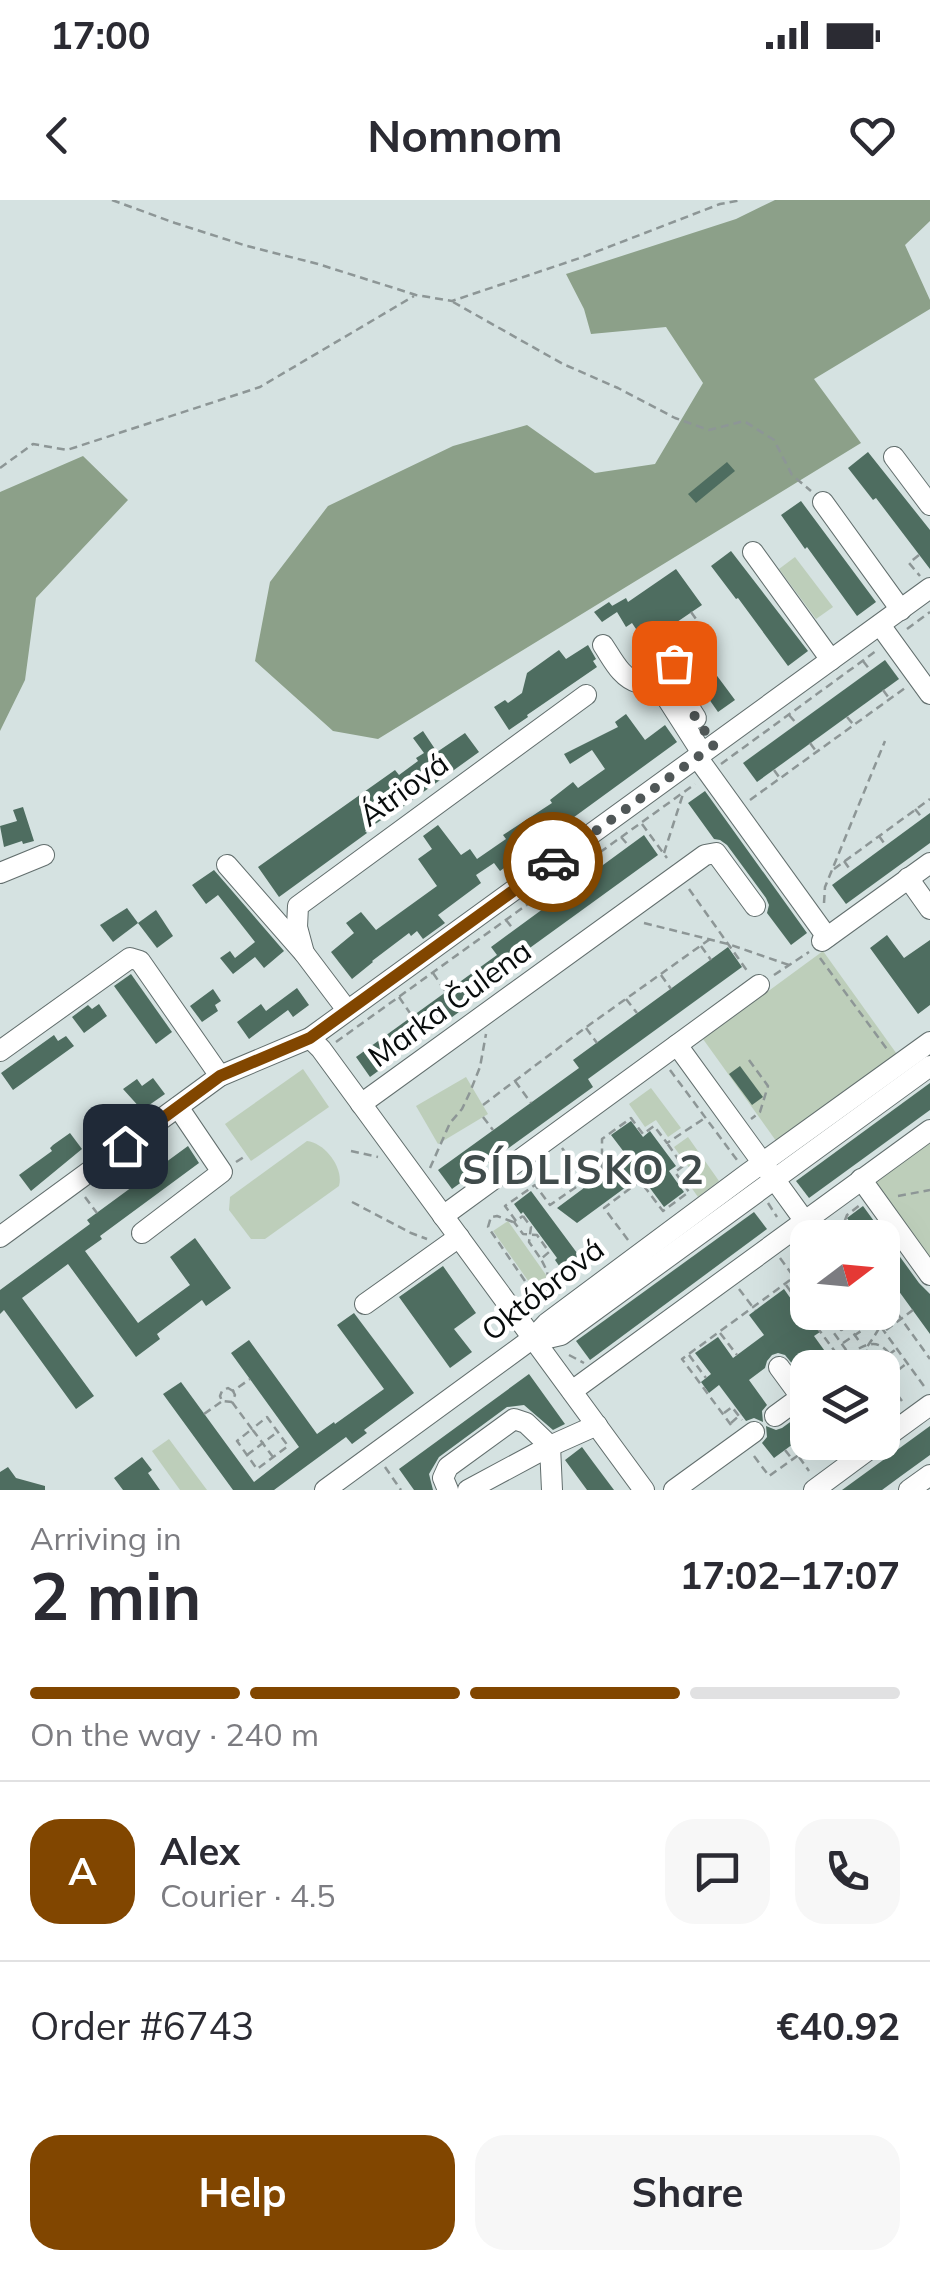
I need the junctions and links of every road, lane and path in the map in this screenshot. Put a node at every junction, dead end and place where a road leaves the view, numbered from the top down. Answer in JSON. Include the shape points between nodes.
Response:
{"nodes":[{"id":1,"x":112,"y":200,"type":"edge"},
{"id":2,"x":742,"y":200,"type":"edge"},
{"id":3,"x":416,"y":296,"type":"junction"},
{"id":4,"x":452,"y":301,"type":"junction"},
{"id":5,"x":894,"y":456,"type":"dead end"},
{"id":6,"x":0,"y":468,"type":"edge"},
{"id":7,"x":823,"y":502,"type":"joint"},
{"id":8,"x":930,"y":505,"type":"edge"},
{"id":9,"x":753,"y":552,"type":"dead end"},
{"id":10,"x":919,"y":555,"type":"dead end"},
{"id":11,"x":927,"y":585,"type":"edge"},
{"id":12,"x":901,"y":610,"type":"junction"},
{"id":13,"x":691,"y":612,"type":"dead end"},
{"id":14,"x":923,"y":617,"type":"dead end"},
{"id":15,"x":880,"y":625,"type":"junction"},
{"id":16,"x":930,"y":626,"type":"edge"},
{"id":17,"x":704,"y":630,"type":"dead end"},
{"id":18,"x":603,"y":646,"type":"dead end"},
{"id":19,"x":831,"y":660,"type":"junction"},
{"id":20,"x":863,"y":661,"type":"dead end"},
{"id":21,"x":674,"y":663,"type":"dead end"},
{"id":22,"x":870,"y":670,"type":"dead end"},
{"id":23,"x":926,"y":681,"type":"edge"},
{"id":24,"x":826,"y":688,"type":"dead end"},
{"id":25,"x":882,"y":690,"type":"dead end"},
{"id":26,"x":586,"y":695,"type":"dead end"},
{"id":27,"x":834,"y":697,"type":"dead end"},
{"id":28,"x":890,"y":699,"type":"junction"},
{"id":29,"x":790,"y":714,"type":"dead end"},
{"id":30,"x":846,"y":716,"type":"dead end"},
{"id":31,"x":797,"y":724,"type":"dead end"},
{"id":32,"x":854,"y":725,"type":"junction"},
{"id":33,"x":886,"y":742,"type":"dead end"},
{"id":34,"x":810,"y":743,"type":"dead end"},
{"id":35,"x":704,"y":752,"type":"junction"},
{"id":36,"x":817,"y":752,"type":"junction"},
{"id":37,"x":774,"y":770,"type":"dead end"},
{"id":38,"x":780,"y":778,"type":"junction"},
{"id":39,"x":683,"y":792,"type":"dead end"},
{"id":40,"x":930,"y":798,"type":"edge"},
{"id":41,"x":736,"y":810,"type":"junction"},
{"id":42,"x":915,"y":810,"type":"junction"},
{"id":43,"x":923,"y":819,"type":"dead end"},
{"id":44,"x":641,"y":822,"type":"dead end"},
{"id":45,"x":622,"y":836,"type":"dead end"},
{"id":46,"x":879,"y":836,"type":"junction"},
{"id":47,"x":629,"y":846,"type":"dead end"},
{"id":48,"x":886,"y":846,"type":"dead end"},
{"id":49,"x":44,"y":855,"type":"dead end"},
{"id":50,"x":664,"y":855,"type":"junction"},
{"id":51,"x":844,"y":862,"type":"junction"},
{"id":52,"x":930,"y":863,"type":"edge"},
{"id":53,"x":227,"y":864,"type":"dead end"},
{"id":54,"x":583,"y":864,"type":"dead end"},
{"id":55,"x":834,"y":869,"type":"junction"},
{"id":56,"x":851,"y":872,"type":"dead end"},
{"id":57,"x":0,"y":874,"type":"edge"},
{"id":58,"x":591,"y":874,"type":"dead end"},
{"id":59,"x":678,"y":874,"type":"junction"},
{"id":60,"x":908,"y":878,"type":"junction"},
{"id":61,"x":545,"y":892,"type":"dead end"},
{"id":62,"x":552,"y":902,"type":"dead end"},
{"id":63,"x":755,"y":906,"type":"dead end"},
{"id":64,"x":930,"y":910,"type":"edge"},
{"id":65,"x":506,"y":920,"type":"dead end"},
{"id":66,"x":638,"y":922,"type":"dead end"},
{"id":67,"x":514,"y":930,"type":"dead end"},
{"id":68,"x":821,"y":939,"type":"junction"},
{"id":69,"x":710,"y":940,"type":"junction"},
{"id":70,"x":728,"y":944,"type":"junction"},
{"id":71,"x":701,"y":946,"type":"junction"},
{"id":72,"x":304,"y":954,"type":"junction"},
{"id":73,"x":711,"y":960,"type":"dead end"},
{"id":74,"x":789,"y":964,"type":"junction"},
{"id":75,"x":432,"y":973,"type":"dead end"},
{"id":76,"x":660,"y":974,"type":"junction"},
{"id":77,"x":758,"y":985,"type":"junction"},
{"id":78,"x":672,"y":989,"type":"dead end"},
{"id":79,"x":446,"y":992,"type":"dead end"},
{"id":80,"x":398,"y":998,"type":"dead end"},
{"id":81,"x":626,"y":998,"type":"junction"},
{"id":82,"x":347,"y":1010,"type":"junction"},
{"id":83,"x":638,"y":1014,"type":"dead end"},
{"id":84,"x":412,"y":1016,"type":"dead end"},
{"id":85,"x":585,"y":1028,"type":"junction"},
{"id":86,"x":487,"y":1033,"type":"dead end"},
{"id":87,"x":310,"y":1038,"type":"junction"},
{"id":88,"x":930,"y":1042,"type":"edge"},
{"id":89,"x":597,"y":1043,"type":"dead end"},
{"id":90,"x":0,"y":1051,"type":"edge"},
{"id":91,"x":668,"y":1051,"type":"junction"},
{"id":92,"x":749,"y":1060,"type":"dead end"},
{"id":93,"x":898,"y":1065,"type":"junction"},
{"id":94,"x":930,"y":1066,"type":"edge"},
{"id":95,"x":220,"y":1076,"type":"junction"},
{"id":96,"x":514,"y":1081,"type":"junction"},
{"id":97,"x":531,"y":1103,"type":"dead end"},
{"id":98,"x":361,"y":1104,"type":"junction"},
{"id":99,"x":483,"y":1105,"type":"dead end"},
{"id":100,"x":178,"y":1107,"type":"junction"},
{"id":101,"x":483,"y":1117,"type":"dead end"},
{"id":102,"x":705,"y":1118,"type":"junction"},
{"id":103,"x":738,"y":1128,"type":"junction"},
{"id":104,"x":493,"y":1130,"type":"dead end"},
{"id":105,"x":930,"y":1130,"type":"edge"},
{"id":106,"x":553,"y":1135,"type":"junction"},
{"id":107,"x":666,"y":1143,"type":"junction"},
{"id":108,"x":352,"y":1150,"type":"dead end"},
{"id":109,"x":380,"y":1158,"type":"dead end"},
{"id":110,"x":430,"y":1176,"type":"dead end"},
{"id":111,"x":761,"y":1177,"type":"junction"},
{"id":112,"x":586,"y":1180,"type":"junction"},
{"id":113,"x":860,"y":1180,"type":"junction"},
{"id":114,"x":930,"y":1190,"type":"edge"},
{"id":115,"x":80,"y":1192,"type":"dead end"},
{"id":116,"x":876,"y":1201,"type":"junction"},
{"id":117,"x":352,"y":1202,"type":"dead end"},
{"id":118,"x":96,"y":1213,"type":"dead end"},
{"id":119,"x":443,"y":1216,"type":"junction"},
{"id":120,"x":792,"y":1220,"type":"edge"},
{"id":121,"x":792,"y":1220,"type":"edge"},
{"id":122,"x":804,"y":1220,"type":"edge"},
{"id":123,"x":844,"y":1220,"type":"edge"},
{"id":124,"x":515,"y":1222,"type":"junction"},
{"id":125,"x":790,"y":1230,"type":"edge"},
{"id":126,"x":142,"y":1233,"type":"dead end"},
{"id":127,"x":530,"y":1234,"type":"junction"},
{"id":128,"x":0,"y":1237,"type":"edge"},
{"id":129,"x":453,"y":1241,"type":"junction"},
{"id":130,"x":630,"y":1243,"type":"dead end"},
{"id":131,"x":770,"y":1245,"type":"junction"},
{"id":132,"x":541,"y":1259,"type":"junction"},
{"id":133,"x":790,"y":1272,"type":"edge"},
{"id":134,"x":730,"y":1275,"type":"junction"},
{"id":135,"x":930,"y":1275,"type":"edge"},
{"id":136,"x":790,"y":1281,"type":"edge"},
{"id":137,"x":785,"y":1284,"type":"junction"},
{"id":138,"x":550,"y":1288,"type":"junction"},
{"id":139,"x":557,"y":1297,"type":"dead end"},
{"id":140,"x":365,"y":1304,"type":"dead end"},
{"id":141,"x":754,"y":1309,"type":"junction"},
{"id":142,"x":912,"y":1310,"type":"dead end"},
{"id":143,"x":901,"y":1318,"type":"junction"},
{"id":144,"x":832,"y":1330,"type":"edge"},
{"id":145,"x":851,"y":1330,"type":"edge"},
{"id":146,"x":862,"y":1330,"type":"edge"},
{"id":147,"x":877,"y":1330,"type":"edge"},
{"id":148,"x":719,"y":1332,"type":"junction"},
{"id":149,"x":884,"y":1332,"type":"joint"},
{"id":150,"x":855,"y":1335,"type":"junction"},
{"id":151,"x":534,"y":1339,"type":"junction"},
{"id":152,"x":828,"y":1341,"type":"junction"},
{"id":153,"x":842,"y":1344,"type":"junction"},
{"id":154,"x":821,"y":1346,"type":"dead end"},
{"id":155,"x":866,"y":1346,"type":"junction"},
{"id":156,"x":896,"y":1349,"type":"joint"},
{"id":157,"x":834,"y":1350,"type":"edge"},
{"id":158,"x":846,"y":1350,"type":"edge"},
{"id":159,"x":868,"y":1350,"type":"edge"},
{"id":160,"x":886,"y":1350,"type":"edge"},
{"id":161,"x":567,"y":1354,"type":"dead end"},
{"id":162,"x":688,"y":1354,"type":"junction"},
{"id":163,"x":737,"y":1355,"type":"dead end"},
{"id":164,"x":930,"y":1358,"type":"edge"},
{"id":165,"x":907,"y":1363,"type":"junction"},
{"id":166,"x":697,"y":1366,"type":"junction"},
{"id":167,"x":779,"y":1367,"type":"dead end"},
{"id":168,"x":900,"y":1368,"type":"edge"},
{"id":169,"x":600,"y":1371,"type":"junction"},
{"id":170,"x":690,"y":1371,"type":"junction"},
{"id":171,"x":706,"y":1378,"type":"dead end"},
{"id":172,"x":250,"y":1379,"type":"dead end"},
{"id":173,"x":234,"y":1391,"type":"junction"},
{"id":174,"x":572,"y":1392,"type":"junction"},
{"id":175,"x":930,"y":1395,"type":"edge"},
{"id":176,"x":222,"y":1401,"type":"junction"},
{"id":177,"x":232,"y":1402,"type":"junction"},
{"id":178,"x":204,"y":1414,"type":"dead end"},
{"id":179,"x":722,"y":1414,"type":"junction"},
{"id":180,"x":776,"y":1416,"type":"dead end"},
{"id":181,"x":596,"y":1425,"type":"junction"},
{"id":182,"x":740,"y":1426,"type":"junction"},
{"id":183,"x":252,"y":1429,"type":"junction"},
{"id":184,"x":277,"y":1432,"type":"junction"},
{"id":185,"x":550,"y":1446,"type":"junction"},
{"id":186,"x":785,"y":1450,"type":"dead end"},
{"id":187,"x":375,"y":1453,"type":"junction"},
{"id":188,"x":247,"y":1455,"type":"junction"},
{"id":189,"x":273,"y":1457,"type":"junction"},
{"id":190,"x":790,"y":1457,"type":"edge"},
{"id":191,"x":792,"y":1460,"type":"edge"},
{"id":192,"x":855,"y":1460,"type":"edge"},
{"id":193,"x":930,"y":1475,"type":"edge"},
{"id":194,"x":325,"y":1490,"type":"edge"},
{"id":195,"x":401,"y":1490,"type":"edge"},
{"id":196,"x":448,"y":1490,"type":"edge"},
{"id":197,"x":468,"y":1490,"type":"edge"},
{"id":198,"x":552,"y":1490,"type":"edge"},
{"id":199,"x":644,"y":1490,"type":"edge"},
{"id":200,"x":674,"y":1490,"type":"edge"},
{"id":201,"x":814,"y":1490,"type":"edge"},
{"id":202,"x":909,"y":1490,"type":"edge"}],
"edges":[{"from":1,"to":3,"type":"path"},
{"from":2,"to":4,"type":"path"},
{"from":3,"to":4,"type":"path"},
{"from":3,"to":6,"type":"path","via":[[260,387],[67,450],[33,444]]},
{"from":4,"to":7,"type":"path","via":[[675,418],[709,430],[744,421],[774,440],[792,475]]},
{"from":5,"to":8,"type":"street"},
{"from":7,"to":12,"type":"street"},
{"from":9,"to":19,"type":"street"},
{"from":10,"to":11,"type":"path","via":[[909,563]]},
{"from":11,"to":12,"type":"street","name":"Marka Čulena"},
{"from":12,"to":15,"type":"street","name":"Marka Čulena"},
{"from":13,"to":17,"type":"path"},
{"from":14,"to":16,"type":"path"},
{"from":15,"to":19,"type":"street","name":"Marka Čulena"},
{"from":15,"to":23,"type":"street"},
{"from":18,"to":35,"type":"street","via":[[633,682],[663,692]]},
{"from":19,"to":35,"type":"street","name":"Marka Čulena"},
{"from":20,"to":22,"type":"path"},
{"from":21,"to":35,"type":"street","via":[[690,691],[684,700]]},
{"from":23,"to":28,"type":"path"},
{"from":24,"to":27,"type":"path"},
{"from":25,"to":28,"type":"path"},
{"from":26,"to":72,"type":"street","name":"Átriová","via":[[298,906]]},
{"from":28,"to":32,"type":"path"},
{"from":29,"to":31,"type":"path"},
{"from":30,"to":32,"type":"path"},
{"from":32,"to":36,"type":"path"},
{"from":33,"to":55,"type":"path"},
{"from":34,"to":36,"type":"path"},
{"from":35,"to":41,"type":"street"},
{"from":35,"to":82,"type":"street","name":"Marka Čulena"},
{"from":36,"to":38,"type":"path"},
{"from":37,"to":38,"type":"path"},
{"from":38,"to":41,"type":"path"},
{"from":39,"to":50,"type":"path"},
{"from":40,"to":42,"type":"path"},
{"from":41,"to":68,"type":"street"},
{"from":42,"to":43,"type":"path"},
{"from":42,"to":46,"type":"path"},
{"from":44,"to":50,"type":"path"},
{"from":45,"to":47,"type":"path"},
{"from":46,"to":48,"type":"path"},
{"from":46,"to":51,"type":"path"},
{"from":49,"to":57,"type":"street"},
{"from":50,"to":59,"type":"path"},
{"from":51,"to":55,"type":"path"},
{"from":51,"to":56,"type":"path"},
{"from":52,"to":60,"type":"street"},
{"from":53,"to":72,"type":"street"},
{"from":54,"to":58,"type":"path"},
{"from":55,"to":68,"type":"path","via":[[825,887]]},
{"from":59,"to":63,"type":"street","name":"Marka Čulena","via":[[716,853]]},
{"from":59,"to":70,"type":"path"},
{"from":59,"to":98,"type":"street","name":"Marka Čulena"},
{"from":60,"to":64,"type":"street"},
{"from":60,"to":68,"type":"street"},
{"from":61,"to":62,"type":"path"},
{"from":65,"to":67,"type":"path"},
{"from":66,"to":69,"type":"path"},
{"from":68,"to":74,"type":"path"},
{"from":68,"to":93,"type":"path"},
{"from":69,"to":70,"type":"path"},
{"from":69,"to":71,"type":"path"},
{"from":70,"to":74,"type":"path"},
{"from":70,"to":77,"type":"path"},
{"from":71,"to":73,"type":"path"},
{"from":71,"to":76,"type":"path"},
{"from":72,"to":82,"type":"street"},
{"from":74,"to":77,"type":"path"},
{"from":75,"to":79,"type":"path"},
{"from":76,"to":78,"type":"path"},
{"from":76,"to":81,"type":"path"},
{"from":77,"to":91,"type":"street"},
{"from":80,"to":84,"type":"path"},
{"from":81,"to":83,"type":"path"},
{"from":81,"to":85,"type":"path"},
{"from":82,"to":87,"type":"street","name":"Marka Čulena"},
{"from":85,"to":89,"type":"path"},
{"from":85,"to":96,"type":"path"},
{"from":86,"to":110,"type":"path","via":[[480,1067]]},
{"from":87,"to":95,"type":"street","name":"Marka Čulena"},
{"from":87,"to":98,"type":"street"},
{"from":88,"to":93,"type":"street","name":"Októbrová"},
{"from":90,"to":95,"type":"street","via":[[130,958],[140,961]]},
{"from":91,"to":102,"type":"path"},
{"from":91,"to":103,"type":"street"},
{"from":91,"to":106,"type":"street"},
{"from":92,"to":103,"type":"path","via":[[768,1086],[760,1112]]},
{"from":93,"to":111,"type":"street","name":"Októbrová"},
{"from":94,"to":111,"type":"street","name":"Októbrová"},
{"from":95,"to":100,"type":"street","name":"Marka Čulena"},
{"from":96,"to":97,"type":"path"},
{"from":96,"to":99,"type":"path"},
{"from":98,"to":119,"type":"street"},
{"from":100,"to":126,"type":"street","via":[[222,1172]]},
{"from":100,"to":128,"type":"street","name":"Marka Čulena"},
{"from":101,"to":104,"type":"path"},
{"from":102,"to":107,"type":"path"},
{"from":102,"to":111,"type":"path"},
{"from":103,"to":111,"type":"street"},
{"from":105,"to":113,"type":"street"},
{"from":106,"to":112,"type":"path"},
{"from":106,"to":119,"type":"street"},
{"from":107,"to":112,"type":"path","via":[[654,1126],[643,1134],[631,1118],[602,1139],[602,1169]]},
{"from":107,"to":130,"type":"path","via":[[683,1166],[675,1172],[689,1192],[663,1211],[640,1181],[604,1208]]},
{"from":108,"to":109,"type":"path"},
{"from":111,"to":120,"type":"street"},
{"from":111,"to":121,"type":"path"},
{"from":111,"to":151,"type":"street","name":"Októbrová","via":[[561,1334]]},
{"from":112,"to":124,"type":"path","via":[[550,1206],[535,1184],[505,1206]]},
{"from":113,"to":116,"type":"street"},
{"from":113,"to":122,"type":"street"},
{"from":114,"to":116,"type":"path"},
{"from":115,"to":118,"type":"path"},
{"from":116,"to":123,"type":"path"},
{"from":116,"to":135,"type":"street"},
{"from":117,"to":129,"type":"path","via":[[411,1233]]},
{"from":119,"to":129,"type":"street"},
{"from":124,"to":127,"type":"path"},
{"from":124,"to":127,"type":"path","via":[[523,1216]]},
{"from":124,"to":138,"type":"path","via":[[491,1217],[488,1228],[536,1298]]},
{"from":125,"to":131,"type":"street"},
{"from":127,"to":132,"type":"path","via":[[528,1242]]},
{"from":127,"to":132,"type":"path","via":[[549,1252]]},
{"from":129,"to":140,"type":"street"},
{"from":129,"to":151,"type":"street"},
{"from":131,"to":133,"type":"path"},
{"from":131,"to":134,"type":"street"},
{"from":132,"to":138,"type":"path"},
{"from":134,"to":141,"type":"path"},
{"from":134,"to":169,"type":"street"},
{"from":136,"to":137,"type":"path"},
{"from":137,"to":141,"type":"path"},
{"from":137,"to":152,"type":"path"},
{"from":138,"to":139,"type":"path"},
{"from":141,"to":148,"type":"path"},
{"from":142,"to":143,"type":"path"},
{"from":143,"to":149,"type":"path"},
{"from":143,"to":164,"type":"path"},
{"from":144,"to":153,"type":"path"},
{"from":145,"to":150,"type":"path"},
{"from":146,"to":150,"type":"path"},
{"from":147,"to":155,"type":"path"},
{"from":148,"to":162,"type":"path"},
{"from":148,"to":163,"type":"path"},
{"from":149,"to":156,"type":"path"},
{"from":150,"to":153,"type":"path"},
{"from":150,"to":155,"type":"path"},
{"from":151,"to":174,"type":"street"},
{"from":151,"to":187,"type":"street","name":"Októbrová"},
{"from":152,"to":154,"type":"path"},
{"from":152,"to":157,"type":"path"},
{"from":153,"to":158,"type":"path"},
{"from":155,"to":159,"type":"path"},
{"from":155,"to":160,"type":"path"},
{"from":156,"to":165,"type":"path"},
{"from":161,"to":169,"type":"path"},
{"from":162,"to":166,"type":"path"},
{"from":162,"to":170,"type":"path","via":[[682,1359]]},
{"from":165,"to":168,"type":"path"},
{"from":165,"to":175,"type":"path"},
{"from":166,"to":170,"type":"path"},
{"from":166,"to":171,"type":"path"},
{"from":167,"to":180,"type":"street","via":[[801,1397]]},
{"from":169,"to":174,"type":"street"},
{"from":170,"to":179,"type":"path"},
{"from":172,"to":173,"type":"path"},
{"from":173,"to":176,"type":"path","via":[[222,1391]]},
{"from":173,"to":177,"type":"path"},
{"from":174,"to":181,"type":"street"},
{"from":176,"to":177,"type":"path"},
{"from":176,"to":178,"type":"path"},
{"from":177,"to":183,"type":"path"},
{"from":179,"to":182,"type":"path"},
{"from":179,"to":182,"type":"path","via":[[732,1407]]},
{"from":181,"to":185,"type":"street"},
{"from":181,"to":199,"type":"street"},
{"from":182,"to":191,"type":"path","via":[[770,1476]]},
{"from":182,"to":200,"type":"street"},
{"from":183,"to":184,"type":"path","via":[[266,1418]]},
{"from":183,"to":188,"type":"path","via":[[237,1440]]},
{"from":183,"to":189,"type":"path"},
{"from":184,"to":188,"type":"path"},
{"from":184,"to":189,"type":"path","via":[[288,1446]]},
{"from":185,"to":196,"type":"street","via":[[514,1419],[448,1466],[442,1478]]},
{"from":185,"to":197,"type":"street"},
{"from":185,"to":198,"type":"street"},
{"from":186,"to":190,"type":"path"},
{"from":187,"to":194,"type":"street","name":"Októbrová"},
{"from":187,"to":195,"type":"path"},
{"from":188,"to":189,"type":"path","via":[[257,1468]]},
{"from":192,"to":201,"type":"street"},
{"from":193,"to":202,"type":"street"}]}
